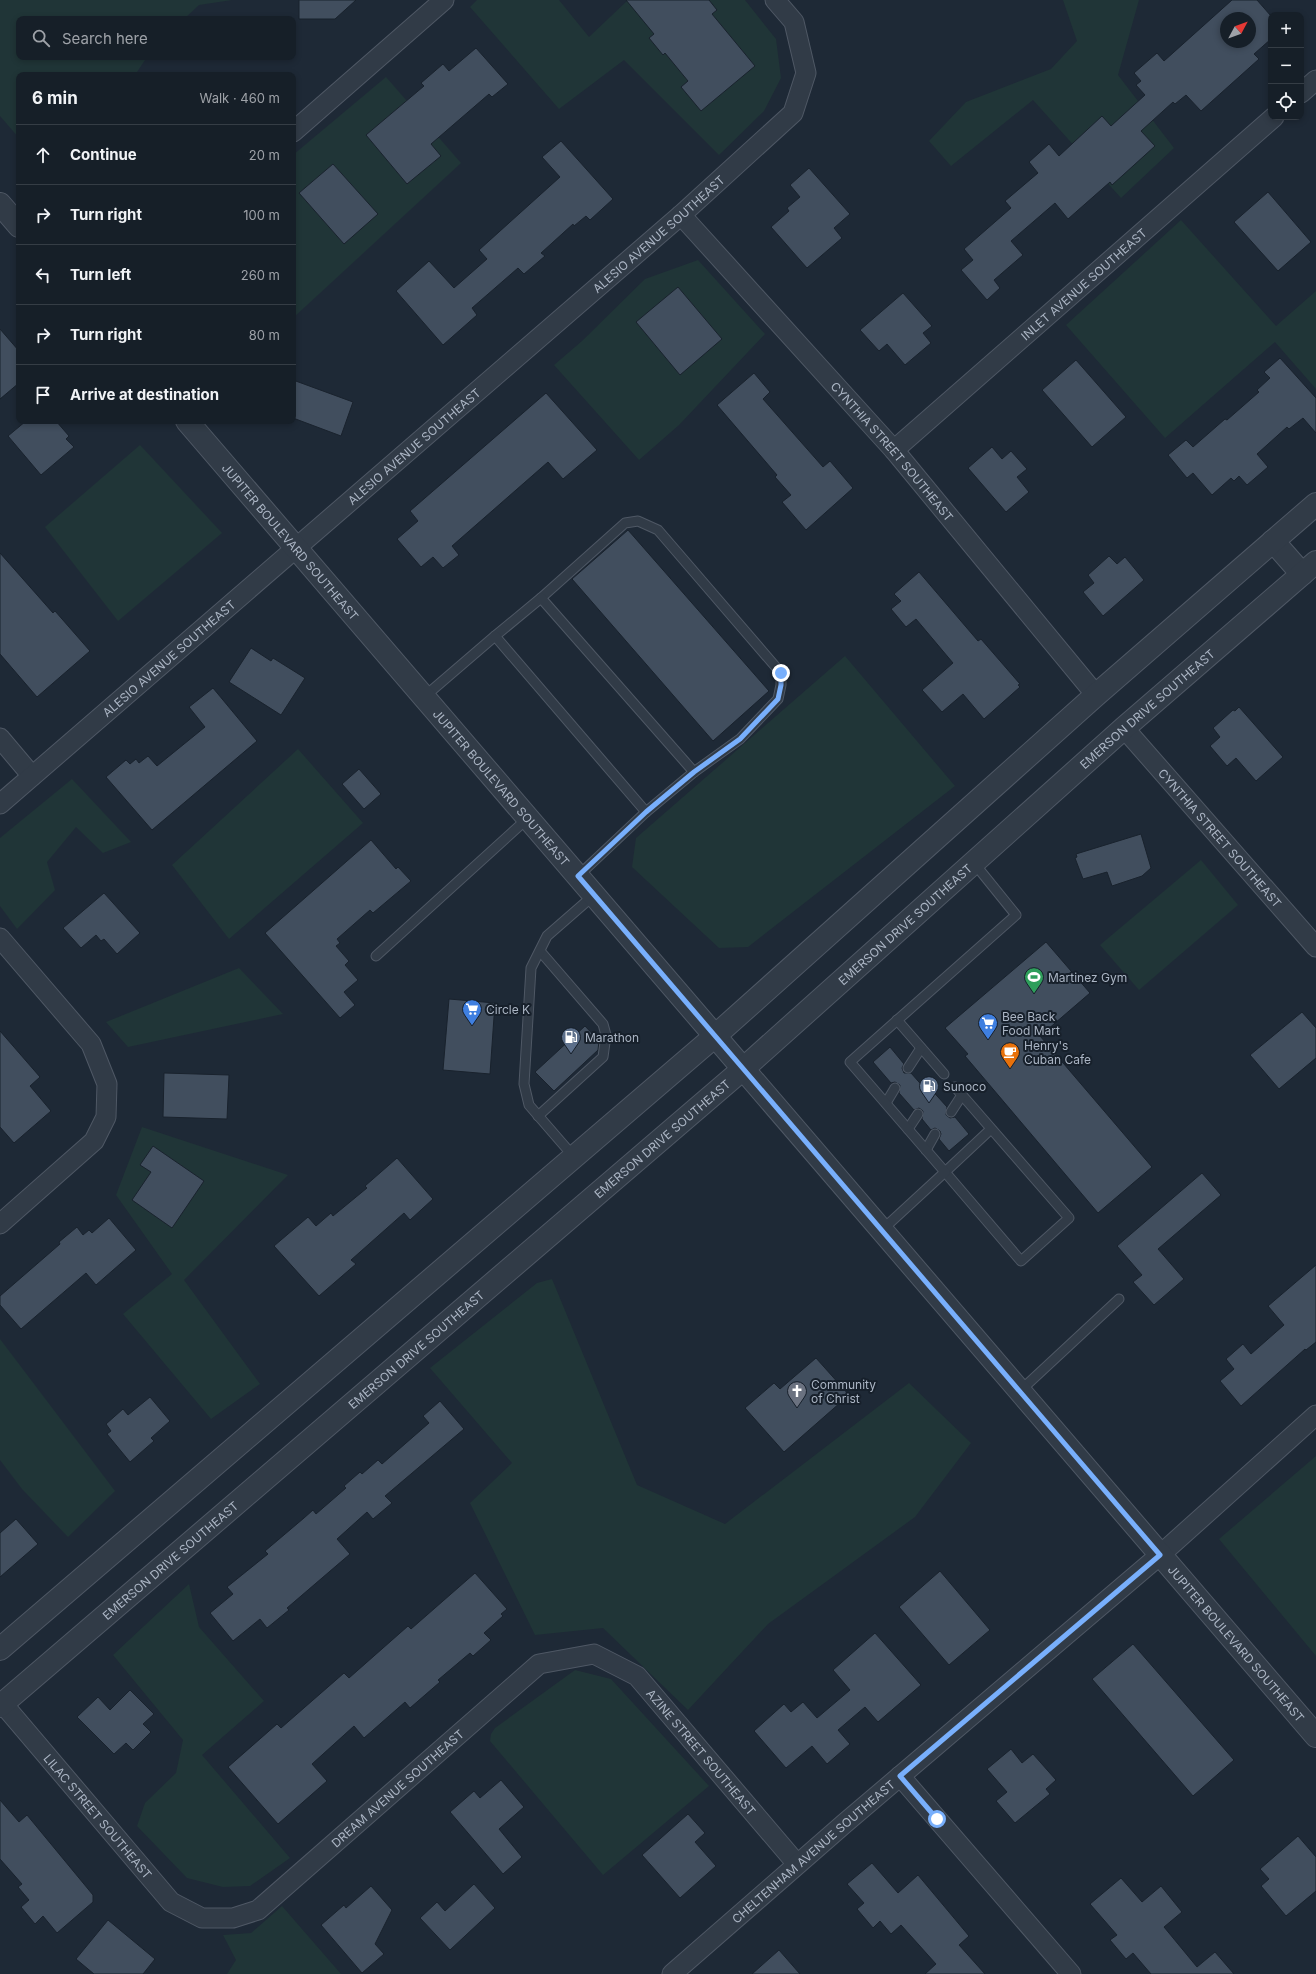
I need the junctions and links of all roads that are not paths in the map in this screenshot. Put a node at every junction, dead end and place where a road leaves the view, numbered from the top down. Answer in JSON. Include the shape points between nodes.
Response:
{"nodes":[{"id":1,"x":444,"y":0,"type":"edge"},
{"id":2,"x":775,"y":0,"type":"edge"},
{"id":3,"x":1316,"y":80,"type":"edge"},
{"id":4,"x":1304,"y":90,"type":"edge"},
{"id":5,"x":1271,"y":120,"type":"edge"},
{"id":6,"x":296,"y":129,"type":"edge"},
{"id":7,"x":0,"y":204,"type":"edge"},
{"id":8,"x":681,"y":215,"type":"junction"},
{"id":9,"x":16,"y":223,"type":"edge"},
{"id":10,"x":190,"y":424,"type":"edge"},
{"id":11,"x":894,"y":450,"type":"junction"},
{"id":12,"x":1316,"y":504,"type":"edge"},
{"id":13,"x":1273,"y":541,"type":"junction"},
{"id":14,"x":297,"y":548,"type":"junction"},
{"id":15,"x":1309,"y":568,"type":"edge"},
{"id":16,"x":541,"y":598,"type":"junction"},
{"id":17,"x":495,"y":636,"type":"junction"},
{"id":18,"x":1096,"y":695,"type":"junction"},
{"id":19,"x":424,"y":697,"type":"junction"},
{"id":20,"x":1124,"y":728,"type":"junction"},
{"id":21,"x":0,"y":738,"type":"edge"},
{"id":22,"x":694,"y":772,"type":"junction"},
{"id":23,"x":32,"y":776,"type":"junction"},
{"id":24,"x":0,"y":804,"type":"edge"},
{"id":25,"x":646,"y":812,"type":"junction"},
{"id":26,"x":528,"y":818,"type":"junction"},
{"id":27,"x":974,"y":863,"type":"junction"},
{"id":28,"x":578,"y":876,"type":"junction"},
{"id":29,"x":594,"y":895,"type":"junction"},
{"id":30,"x":0,"y":938,"type":"edge"},
{"id":31,"x":1316,"y":947,"type":"edge"},
{"id":32,"x":540,"y":951,"type":"junction"},
{"id":33,"x":376,"y":956,"type":"dead end"},
{"id":34,"x":897,"y":1020,"type":"junction"},
{"id":35,"x":715,"y":1036,"type":"junction"},
{"id":36,"x":921,"y":1048,"type":"junction"},
{"id":37,"x":908,"y":1068,"type":"dead end"},
{"id":38,"x":743,"y":1069,"type":"junction"},
{"id":39,"x":944,"y":1074,"type":"dead end"},
{"id":40,"x":955,"y":1087,"type":"dead end"},
{"id":41,"x":895,"y":1088,"type":"dead end"},
{"id":42,"x":962,"y":1095,"type":"junction"},
{"id":43,"x":886,"y":1103,"type":"junction"},
{"id":44,"x":951,"y":1112,"type":"dead end"},
{"id":45,"x":918,"y":1114,"type":"dead end"},
{"id":46,"x":538,"y":1116,"type":"junction"},
{"id":47,"x":908,"y":1129,"type":"junction"},
{"id":48,"x":991,"y":1129,"type":"junction"},
{"id":49,"x":935,"y":1134,"type":"dead end"},
{"id":50,"x":926,"y":1150,"type":"junction"},
{"id":51,"x":574,"y":1157,"type":"junction"},
{"id":52,"x":945,"y":1172,"type":"junction"},
{"id":53,"x":0,"y":1224,"type":"edge"},
{"id":54,"x":882,"y":1230,"type":"junction"},
{"id":55,"x":1119,"y":1300,"type":"dead end"},
{"id":56,"x":1019,"y":1391,"type":"junction"},
{"id":57,"x":1316,"y":1415,"type":"edge"},
{"id":58,"x":1160,"y":1555,"type":"junction"},
{"id":59,"x":0,"y":1649,"type":"edge"},
{"id":60,"x":594,"y":1654,"type":"joint"},
{"id":61,"x":2,"y":1705,"type":"edge"},
{"id":62,"x":1316,"y":1736,"type":"edge"},
{"id":63,"x":900,"y":1776,"type":"junction"},
{"id":64,"x":797,"y":1864,"type":"junction"},
{"id":65,"x":202,"y":1918,"type":"joint"},
{"id":66,"x":672,"y":1974,"type":"edge"},
{"id":67,"x":1071,"y":1974,"type":"edge"}],
"edges":[{"from":1,"to":6,"type":"street"},
{"from":2,"to":8,"type":"street","name":"ALESIO AVENUE SOUTHEAST","via":[[794,22],[806,73],[793,113]]},
{"from":3,"to":4,"type":"street"},
{"from":5,"to":11,"type":"street","name":"INLET AVENUE SOUTHEAST"},
{"from":7,"to":9,"type":"street"},
{"from":8,"to":11,"type":"street","name":"CYNTHIA STREET SOUTHEAST"},
{"from":8,"to":14,"type":"street","name":"ALESIO AVENUE SOUTHEAST"},
{"from":10,"to":14,"type":"street","name":"JUPITER BOULEVARD SOUTHEAST"},
{"from":11,"to":18,"type":"street","name":"CYNTHIA STREET SOUTHEAST"},
{"from":12,"to":13,"type":"street"},
{"from":13,"to":15,"type":"street"},
{"from":13,"to":18,"type":"street"},
{"from":14,"to":19,"type":"street","name":"JUPITER BOULEVARD SOUTHEAST"},
{"from":14,"to":23,"type":"street","name":"ALESIO AVENUE SOUTHEAST"},
{"from":15,"to":20,"type":"street","name":"EMERSON DRIVE SOUTHEAST"},
{"from":16,"to":17,"type":"lane"},
{"from":16,"to":22,"type":"lane"},
{"from":16,"to":22,"type":"lane","via":[[625,523],[638,521],[658,530],[781,673],[778,699],[740,739]]},
{"from":17,"to":19,"type":"lane"},
{"from":17,"to":25,"type":"lane"},
{"from":18,"to":35,"type":"street"},
{"from":19,"to":26,"type":"street","name":"JUPITER BOULEVARD SOUTHEAST"},
{"from":20,"to":27,"type":"street","name":"EMERSON DRIVE SOUTHEAST"},
{"from":20,"to":31,"type":"street","name":"CYNTHIA STREET SOUTHEAST"},
{"from":21,"to":23,"type":"street"},
{"from":22,"to":25,"type":"lane"},
{"from":23,"to":24,"type":"street","name":"ALESIO AVENUE SOUTHEAST"},
{"from":25,"to":28,"type":"lane"},
{"from":26,"to":28,"type":"street","name":"JUPITER BOULEVARD SOUTHEAST"},
{"from":26,"to":33,"type":"lane"},
{"from":27,"to":34,"type":"lane","via":[[1016,915]]},
{"from":27,"to":38,"type":"street","name":"EMERSON DRIVE SOUTHEAST"},
{"from":28,"to":29,"type":"street","name":"JUPITER BOULEVARD SOUTHEAST"},
{"from":29,"to":32,"type":"lane","via":[[547,936]]},
{"from":29,"to":35,"type":"street","name":"JUPITER BOULEVARD SOUTHEAST"},
{"from":30,"to":53,"type":"street","via":[[91,1044],[107,1084],[106,1117],[94,1141]]},
{"from":32,"to":46,"type":"lane","via":[[531,968],[524,1084],[529,1105]]},
{"from":32,"to":46,"type":"lane","via":[[603,1024],[606,1034],[603,1057]]},
{"from":34,"to":36,"type":"lane"},
{"from":34,"to":43,"type":"lane","via":[[850,1062]]},
{"from":35,"to":38,"type":"street","name":"JUPITER BOULEVARD SOUTHEAST"},
{"from":35,"to":51,"type":"street"},
{"from":36,"to":37,"type":"lane"},
{"from":36,"to":39,"type":"lane"},
{"from":38,"to":54,"type":"street","name":"JUPITER BOULEVARD SOUTHEAST"},
{"from":38,"to":61,"type":"street","name":"EMERSON DRIVE SOUTHEAST"},
{"from":40,"to":42,"type":"lane"},
{"from":41,"to":43,"type":"lane"},
{"from":42,"to":44,"type":"lane"},
{"from":42,"to":48,"type":"lane"},
{"from":43,"to":47,"type":"lane"},
{"from":45,"to":47,"type":"lane"},
{"from":46,"to":51,"type":"lane"},
{"from":47,"to":50,"type":"lane"},
{"from":48,"to":52,"type":"lane"},
{"from":48,"to":52,"type":"lane","via":[[1069,1218],[1022,1262]]},
{"from":49,"to":50,"type":"lane"},
{"from":50,"to":52,"type":"lane"},
{"from":51,"to":59,"type":"street"},
{"from":52,"to":54,"type":"lane"},
{"from":54,"to":56,"type":"street","name":"JUPITER BOULEVARD SOUTHEAST"},
{"from":55,"to":56,"type":"lane"},
{"from":56,"to":58,"type":"street","name":"JUPITER BOULEVARD SOUTHEAST"},
{"from":57,"to":58,"type":"street","name":"CHELTENHAM AVENUE SOUTHEAST"},
{"from":58,"to":62,"type":"street","name":"JUPITER BOULEVARD SOUTHEAST"},
{"from":58,"to":63,"type":"street","name":"CHELTENHAM AVENUE SOUTHEAST"},
{"from":60,"to":64,"type":"street","name":"AZINE STREET SOUTHEAST","via":[[636,1676]]},
{"from":60,"to":65,"type":"street","name":"DREAM AVENUE SOUTHEAST","via":[[540,1664],[258,1910],[233,1918]]},
{"from":61,"to":65,"type":"street","name":"LILAC STREET SOUTHEAST","via":[[171,1902]]},
{"from":63,"to":64,"type":"street","name":"CHELTENHAM AVENUE SOUTHEAST"},
{"from":63,"to":67,"type":"street"},
{"from":64,"to":66,"type":"street","name":"CHELTENHAM AVENUE SOUTHEAST"}]}
